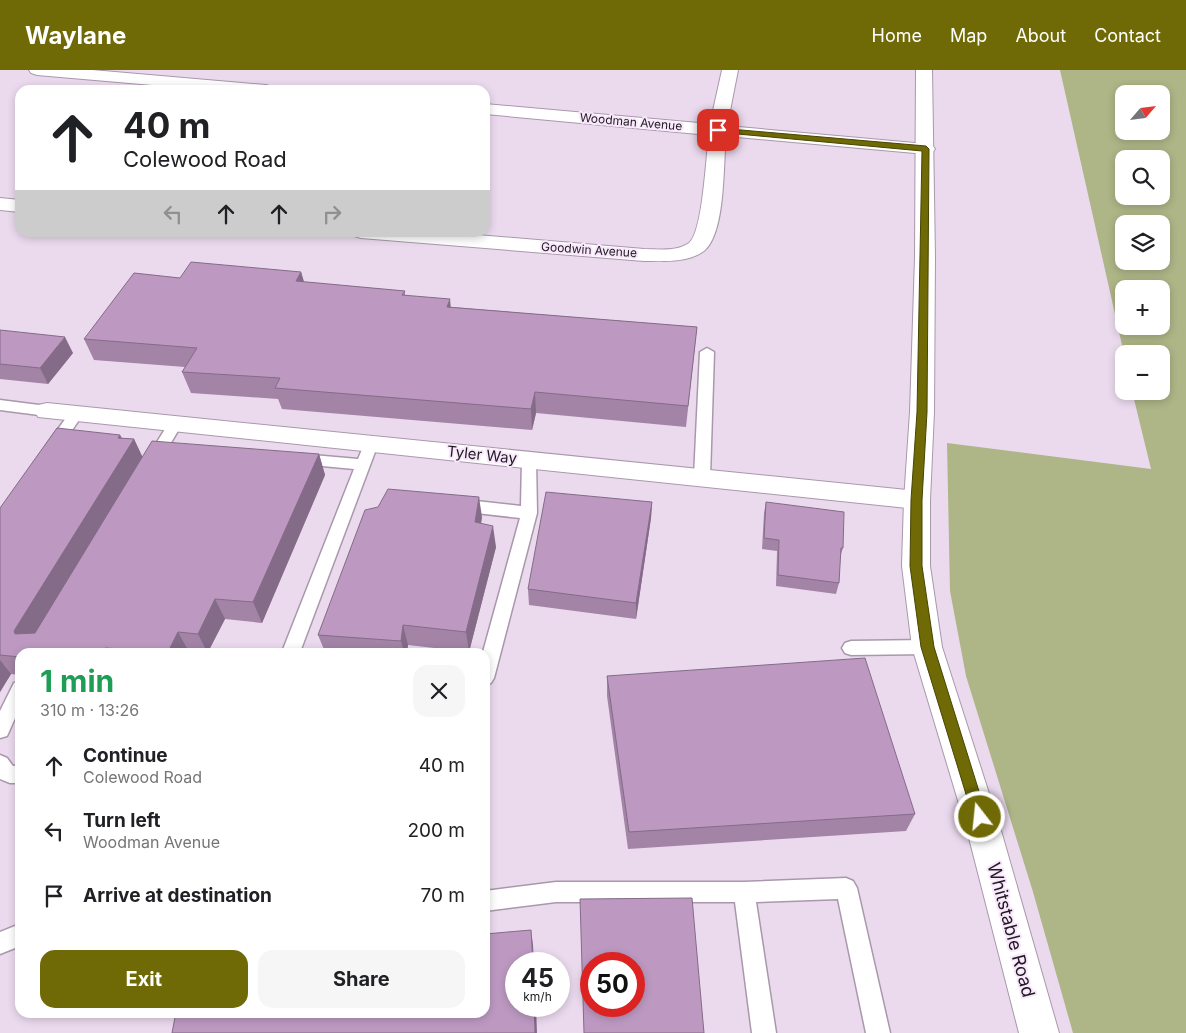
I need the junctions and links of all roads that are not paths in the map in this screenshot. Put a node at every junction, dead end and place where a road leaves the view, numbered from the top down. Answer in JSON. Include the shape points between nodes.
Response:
{"nodes":[{"id":1,"x":37,"y":70,"type":"edge"},
{"id":2,"x":730,"y":70,"type":"edge"},
{"id":3,"x":924,"y":70,"type":"edge"},
{"id":4,"x":209,"y":85,"type":"edge"},
{"id":5,"x":490,"y":109,"type":"edge"},
{"id":6,"x":718,"y":130,"type":"junction"},
{"id":7,"x":926,"y":149,"type":"junction"},
{"id":8,"x":0,"y":204,"type":"edge"},
{"id":9,"x":15,"y":206,"type":"edge"},
{"id":10,"x":423,"y":237,"type":"edge"},
{"id":11,"x":707,"y":352,"type":"dead end"},
{"id":12,"x":0,"y":406,"type":"edge"},
{"id":13,"x":47,"y":411,"type":"joint"},
{"id":14,"x":76,"y":414,"type":"junction"},
{"id":15,"x":178,"y":436,"type":"junction"},
{"id":16,"x":162,"y":446,"type":"junction"},
{"id":17,"x":367,"y":454,"type":"junction"},
{"id":18,"x":44,"y":460,"type":"edge"},
{"id":19,"x":529,"y":460,"type":"junction"},
{"id":20,"x":147,"y":471,"type":"edge"},
{"id":21,"x":702,"y":477,"type":"junction"},
{"id":22,"x":917,"y":500,"type":"junction"},
{"id":23,"x":445,"y":504,"type":"edge"},
{"id":24,"x":529,"y":513,"type":"junction"},
{"id":25,"x":925,"y":637,"type":"junction"},
{"id":26,"x":293,"y":648,"type":"edge"},
{"id":27,"x":851,"y":648,"type":"dead end"},
{"id":28,"x":490,"y":659,"type":"edge"},
{"id":29,"x":15,"y":698,"type":"edge"},
{"id":30,"x":0,"y":730,"type":"edge"},
{"id":31,"x":0,"y":764,"type":"edge"},
{"id":32,"x":15,"y":776,"type":"edge"},
{"id":33,"x":744,"y":892,"type":"junction"},
{"id":34,"x":490,"y":900,"type":"edge"},
{"id":35,"x":15,"y":937,"type":"edge"},
{"id":36,"x":0,"y":942,"type":"edge"},
{"id":37,"x":764,"y":1033,"type":"edge"},
{"id":38,"x":878,"y":1033,"type":"edge"},
{"id":39,"x":1038,"y":1033,"type":"edge"}],
"edges":[{"from":1,"to":4,"type":"street"},
{"from":2,"to":6,"type":"street","name":"Goodwin Avenue"},
{"from":3,"to":7,"type":"street","name":"Whitstable Road"},
{"from":5,"to":6,"type":"street","name":"Woodman Avenue"},
{"from":6,"to":7,"type":"street","name":"Woodman Avenue"},
{"from":6,"to":10,"type":"street","name":"Goodwin Avenue","via":[[707,225],[702,241],[685,252],[644,255]]},
{"from":7,"to":22,"type":"street","name":"Whitstable Road","via":[[922,412]]},
{"from":8,"to":9,"type":"street"},
{"from":11,"to":21,"type":"lane"},
{"from":12,"to":13,"type":"lane"},
{"from":13,"to":14,"type":"street","name":"Tyler Way"},
{"from":14,"to":15,"type":"street","name":"Tyler Way"},
{"from":14,"to":18,"type":"lane"},
{"from":15,"to":16,"type":"lane"},
{"from":15,"to":16,"type":"lane"},
{"from":15,"to":17,"type":"street","name":"Tyler Way","via":[[293,451]]},
{"from":16,"to":20,"type":"lane"},
{"from":17,"to":19,"type":"street","name":"Tyler Way"},
{"from":17,"to":26,"type":"lane"},
{"from":19,"to":21,"type":"street","name":"Tyler Way"},
{"from":19,"to":24,"type":"lane"},
{"from":21,"to":22,"type":"street","name":"Tyler Way"},
{"from":22,"to":25,"type":"street","name":"Whitstable Road","via":[[916,566]]},
{"from":23,"to":24,"type":"lane"},
{"from":24,"to":28,"type":"lane"},
{"from":25,"to":27,"type":"lane"},
{"from":25,"to":39,"type":"street","name":"Whitstable Road","via":[[985,834]]},
{"from":29,"to":30,"type":"lane"},
{"from":31,"to":32,"type":"lane","via":[[8,774]]},
{"from":33,"to":34,"type":"lane","via":[[556,892]]},
{"from":33,"to":37,"type":"lane"},
{"from":33,"to":38,"type":"lane","via":[[846,888]]},
{"from":35,"to":36,"type":"lane"}]}
